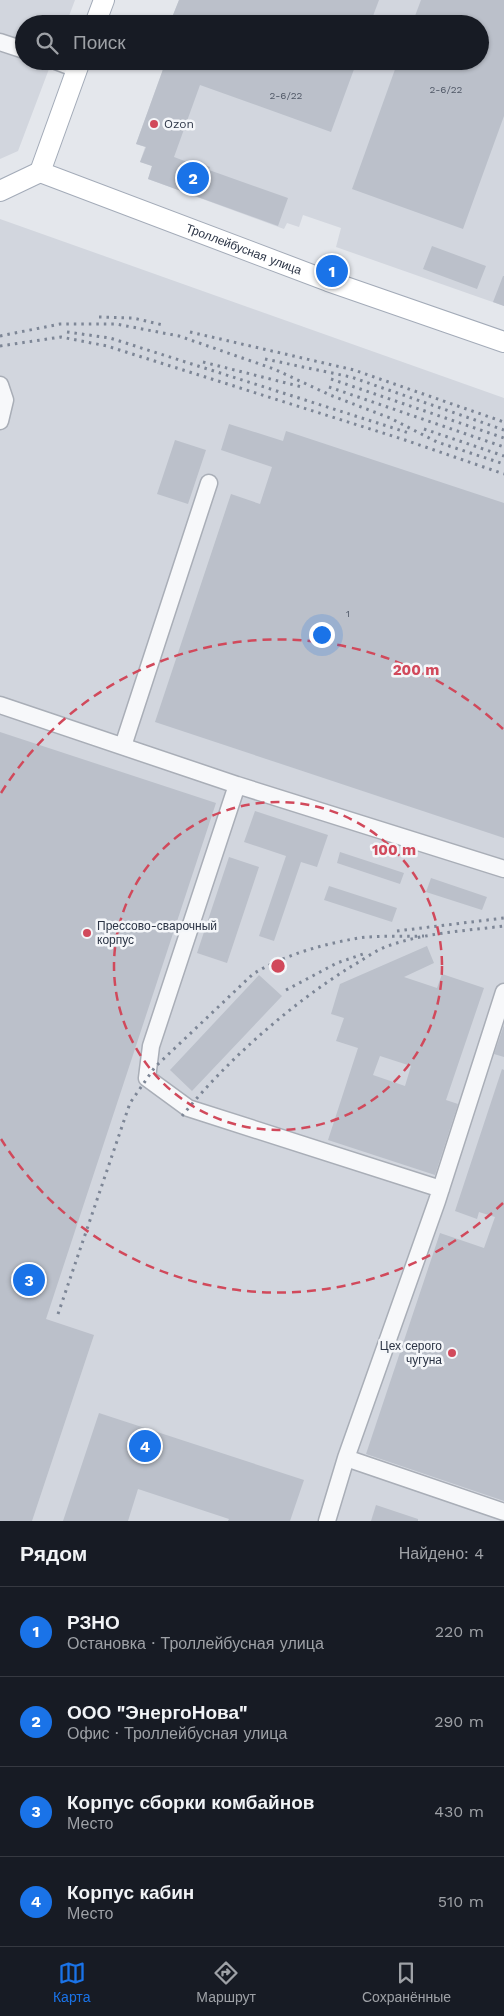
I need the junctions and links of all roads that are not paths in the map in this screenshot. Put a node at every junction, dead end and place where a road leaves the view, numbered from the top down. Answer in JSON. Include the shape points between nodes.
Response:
{"nodes":[{"id":1,"x":104,"y":0,"type":"edge"},
{"id":2,"x":98,"y":15,"type":"edge"},
{"id":3,"x":0,"y":42,"type":"edge"},
{"id":4,"x":15,"y":47,"type":"edge"},
{"id":5,"x":77,"y":70,"type":"edge"},
{"id":6,"x":40,"y":172,"type":"junction"},
{"id":7,"x":0,"y":191,"type":"edge"},
{"id":8,"x":504,"y":342,"type":"edge"},
{"id":9,"x":0,"y":385,"type":"edge"},
{"id":10,"x":0,"y":421,"type":"edge"},
{"id":11,"x":209,"y":482,"type":"dead end"},
{"id":12,"x":0,"y":705,"type":"edge"},
{"id":13,"x":123,"y":746,"type":"junction"},
{"id":14,"x":236,"y":785,"type":"junction"},
{"id":15,"x":504,"y":869,"type":"edge"},
{"id":16,"x":504,"y":992,"type":"edge"},
{"id":17,"x":441,"y":1188,"type":"junction"},
{"id":18,"x":346,"y":1458,"type":"junction"},
{"id":19,"x":504,"y":1512,"type":"edge"},
{"id":20,"x":327,"y":1521,"type":"edge"}],
"edges":[{"from":1,"to":2,"type":"main road"},
{"from":3,"to":4,"type":"lane"},
{"from":5,"to":6,"type":"main road"},
{"from":6,"to":7,"type":"main road"},
{"from":6,"to":8,"type":"main road","name":"Троллейбусная улица","via":[[302,272]]},
{"from":9,"to":10,"type":"lane","via":[[5,400]]},
{"from":11,"to":13,"type":"lane"},
{"from":12,"to":13,"type":"lane"},
{"from":13,"to":14,"type":"lane"},
{"from":14,"to":15,"type":"lane"},
{"from":14,"to":17,"type":"lane","via":[[151,1046],[147,1078],[188,1108]]},
{"from":16,"to":17,"type":"lane"},
{"from":17,"to":18,"type":"lane"},
{"from":18,"to":19,"type":"lane"},
{"from":18,"to":20,"type":"lane"}]}
